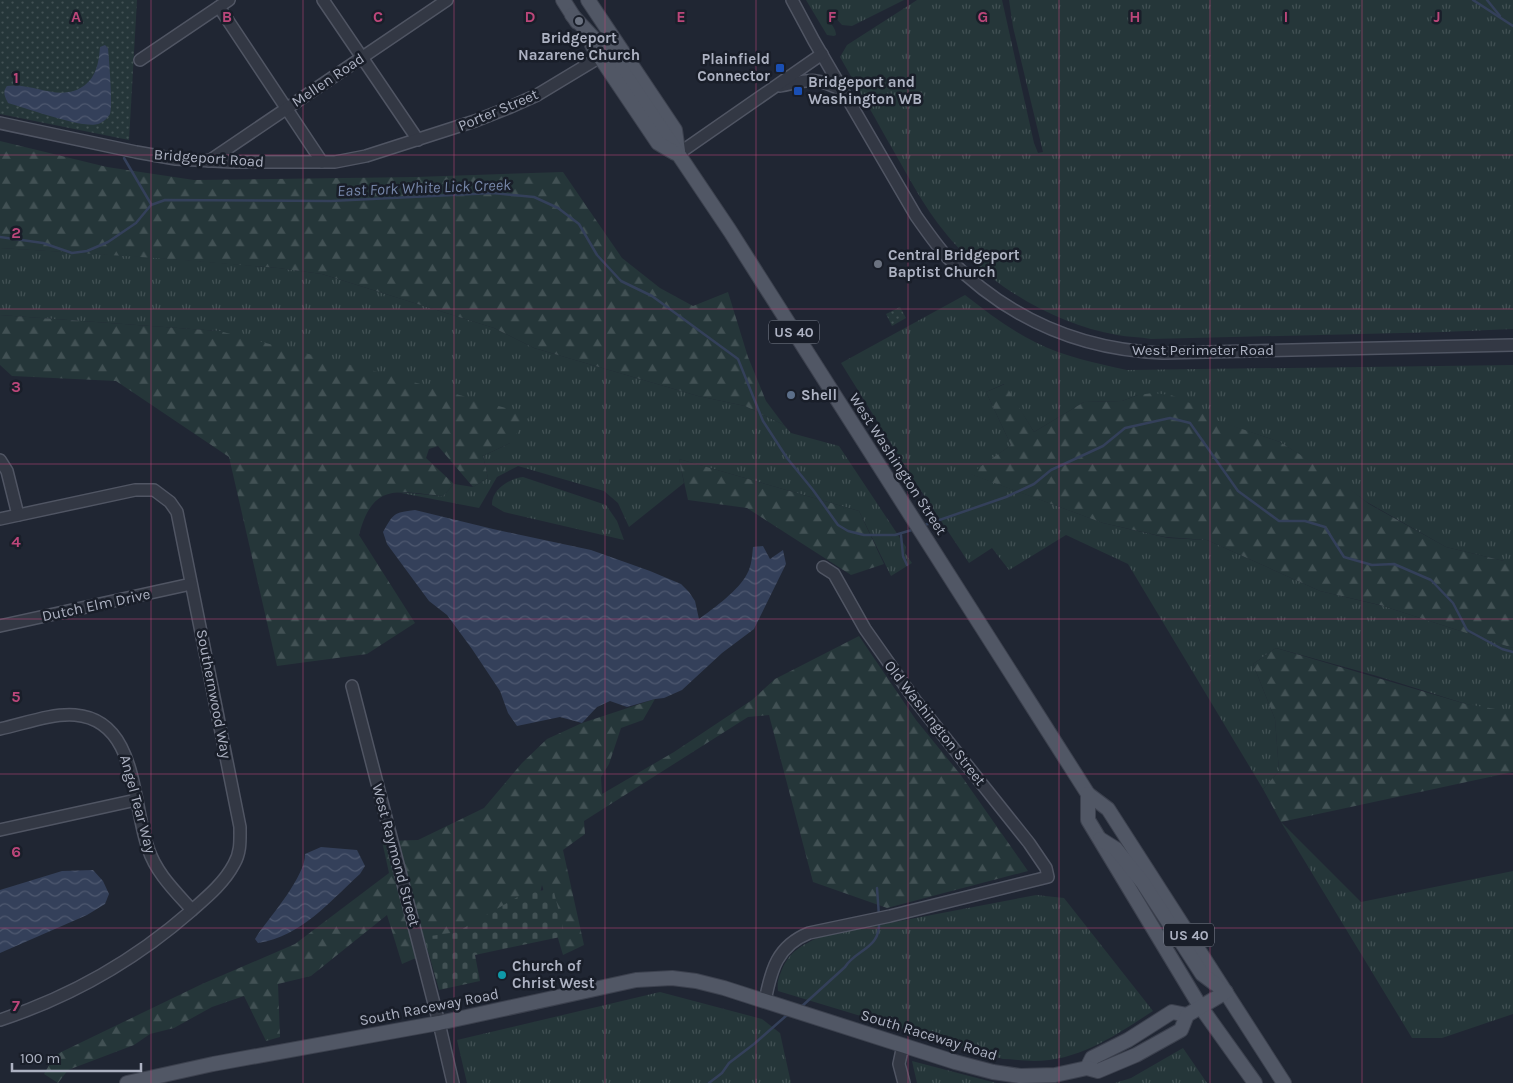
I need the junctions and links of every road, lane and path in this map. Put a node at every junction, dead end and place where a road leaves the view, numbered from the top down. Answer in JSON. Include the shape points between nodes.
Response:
{"nodes":[{"id":1,"x":229,"y":0,"type":"edge"},
{"id":2,"x":323,"y":0,"type":"edge"},
{"id":3,"x":448,"y":0,"type":"edge"},
{"id":4,"x":563,"y":0,"type":"edge"},
{"id":5,"x":588,"y":0,"type":"edge"},
{"id":6,"x":792,"y":0,"type":"edge"},
{"id":7,"x":219,"y":7,"type":"junction"},
{"id":8,"x":572,"y":15,"type":"junction"},
{"id":9,"x":822,"y":54,"type":"junction"},
{"id":10,"x":362,"y":57,"type":"junction"},
{"id":11,"x":600,"y":57,"type":"junction"},
{"id":12,"x":140,"y":60,"type":"dead end"},
{"id":13,"x":773,"y":88,"type":"junction"},
{"id":14,"x":842,"y":90,"type":"junction"},
{"id":15,"x":286,"y":108,"type":"junction"},
{"id":16,"x":0,"y":123,"type":"edge"},
{"id":17,"x":418,"y":140,"type":"junction"},
{"id":18,"x":678,"y":154,"type":"junction"},
{"id":19,"x":209,"y":161,"type":"junction"},
{"id":20,"x":322,"y":162,"type":"junction"},
{"id":21,"x":1513,"y":345,"type":"edge"},
{"id":22,"x":0,"y":460,"type":"edge"},
{"id":23,"x":18,"y":515,"type":"junction"},
{"id":24,"x":0,"y":519,"type":"edge"},
{"id":25,"x":823,"y":567,"type":"dead end"},
{"id":26,"x":191,"y":584,"type":"junction"},
{"id":27,"x":0,"y":626,"type":"edge"},
{"id":28,"x":352,"y":686,"type":"dead end"},
{"id":29,"x":0,"y":728,"type":"edge"},
{"id":30,"x":1088,"y":794,"type":"junction"},
{"id":31,"x":136,"y":800,"type":"junction"},
{"id":32,"x":0,"y":830,"type":"edge"},
{"id":33,"x":1100,"y":839,"type":"junction"},
{"id":34,"x":192,"y":910,"type":"junction"},
{"id":35,"x":1226,"y":992,"type":"junction"},
{"id":36,"x":765,"y":1001,"type":"junction"},
{"id":37,"x":1200,"y":1006,"type":"junction"},
{"id":38,"x":0,"y":1020,"type":"edge"},
{"id":39,"x":439,"y":1023,"type":"junction"},
{"id":40,"x":903,"y":1046,"type":"junction"},
{"id":41,"x":127,"y":1083,"type":"edge"},
{"id":42,"x":453,"y":1083,"type":"edge"},
{"id":43,"x":904,"y":1083,"type":"edge"},
{"id":44,"x":1255,"y":1083,"type":"edge"},
{"id":45,"x":1262,"y":1083,"type":"edge"},
{"id":46,"x":1284,"y":1083,"type":"edge"}],
"edges":[{"from":1,"to":7,"type":"street"},
{"from":2,"to":10,"type":"street"},
{"from":3,"to":10,"type":"street","name":"Mellen Road"},
{"from":4,"to":8,"type":"main road","name":"West Washington Street","number":"US 40"},
{"from":5,"to":18,"type":"main road","name":"West Washington Street","number":"US 40","via":[[675,130]]},
{"from":6,"to":9,"type":"street","name":"West Perimeter Road"},
{"from":7,"to":12,"type":"street"},
{"from":7,"to":15,"type":"street"},
{"from":8,"to":11,"type":"main road","name":"West Washington Street","number":"US 40"},
{"from":8,"to":18,"type":"main road","via":[[617,63]]},
{"from":9,"to":13,"type":"street"},
{"from":9,"to":14,"type":"street","name":"West Perimeter Road"},
{"from":10,"to":15,"type":"street","name":"Mellen Road"},
{"from":10,"to":17,"type":"street"},
{"from":11,"to":17,"type":"street","name":"Porter Street","via":[[522,102]]},
{"from":11,"to":18,"type":"main road","name":"West Washington Street","number":"US 40","via":[[658,143]]},
{"from":13,"to":14,"type":"street","via":[[816,79]]},
{"from":13,"to":18,"type":"street"},
{"from":14,"to":21,"type":"street","name":"West Perimeter Road","via":[[916,216],[947,257],[997,300],[1032,321],[1057,331],[1113,348],[1163,353]]},
{"from":15,"to":19,"type":"street","name":"Mellen Road"},
{"from":15,"to":20,"type":"street"},
{"from":16,"to":19,"type":"street","name":"Bridgeport Road","via":[[136,152]]},
{"from":17,"to":20,"type":"street","name":"Bridgeport Road","via":[[349,160]]},
{"from":18,"to":30,"type":"main road","name":"West Washington Street","number":"US 40"},
{"from":19,"to":20,"type":"street","name":"Bridgeport Road"},
{"from":22,"to":23,"type":"street","via":[[7,471]]},
{"from":23,"to":24,"type":"street"},
{"from":23,"to":26,"type":"street","name":"Southernwood Way","via":[[135,490],[154,490],[177,512]]},
{"from":25,"to":36,"type":"street","name":"Old Washington Street","via":[[834,574],[865,629],[915,700],[1029,843],[1046,868],[1048,877],[809,934],[792,942],[781,954],[773,968]]},
{"from":26,"to":27,"type":"street","name":"Dutch Elm Drive"},
{"from":26,"to":34,"type":"street","name":"Southernwood Way","via":[[240,827],[240,849],[235,864],[220,884]]},
{"from":28,"to":39,"type":"street","name":"West Raymond Street"},
{"from":29,"to":31,"type":"street","name":"Angel Tear Way","via":[[64,715],[81,716],[101,724],[111,731],[125,752]]},
{"from":30,"to":33,"type":"main road","number":"US 40","via":[[1088,820]]},
{"from":30,"to":35,"type":"main road","name":"West Washington Street","number":"US 40","via":[[1108,809]]},
{"from":31,"to":32,"type":"street"},
{"from":31,"to":34,"type":"street","name":"Angel Tear Way","via":[[144,838],[153,860]]},
{"from":33,"to":35,"type":"main road","via":[[1116,849],[1143,882],[1202,974]]},
{"from":33,"to":37,"type":"main road","number":"US 40"},
{"from":34,"to":38,"type":"street","name":"Southernwood Way","via":[[159,937],[105,973],[48,1002]]},
{"from":35,"to":37,"type":"main road","name":"South Raceway Road"},
{"from":35,"to":46,"type":"main road","name":"West Washington Street","number":"US 40"},
{"from":36,"to":39,"type":"main road","name":"South Raceway Road","via":[[696,981],[652,978]]},
{"from":36,"to":40,"type":"main road","name":"South Raceway Road"},
{"from":37,"to":40,"type":"main road","name":"South Raceway Road","via":[[1187,1014],[1172,1012],[1092,1058],[1087,1068],[1055,1075],[1004,1074]]},
{"from":37,"to":44,"type":"main road","number":"US 40"},
{"from":37,"to":45,"type":"main road","via":[[1223,1024]]},
{"from":39,"to":41,"type":"main road","name":"South Raceway Road"},
{"from":39,"to":42,"type":"street","name":"West Raymond Street"},
{"from":40,"to":43,"type":"street","via":[[899,1064]]}]}
